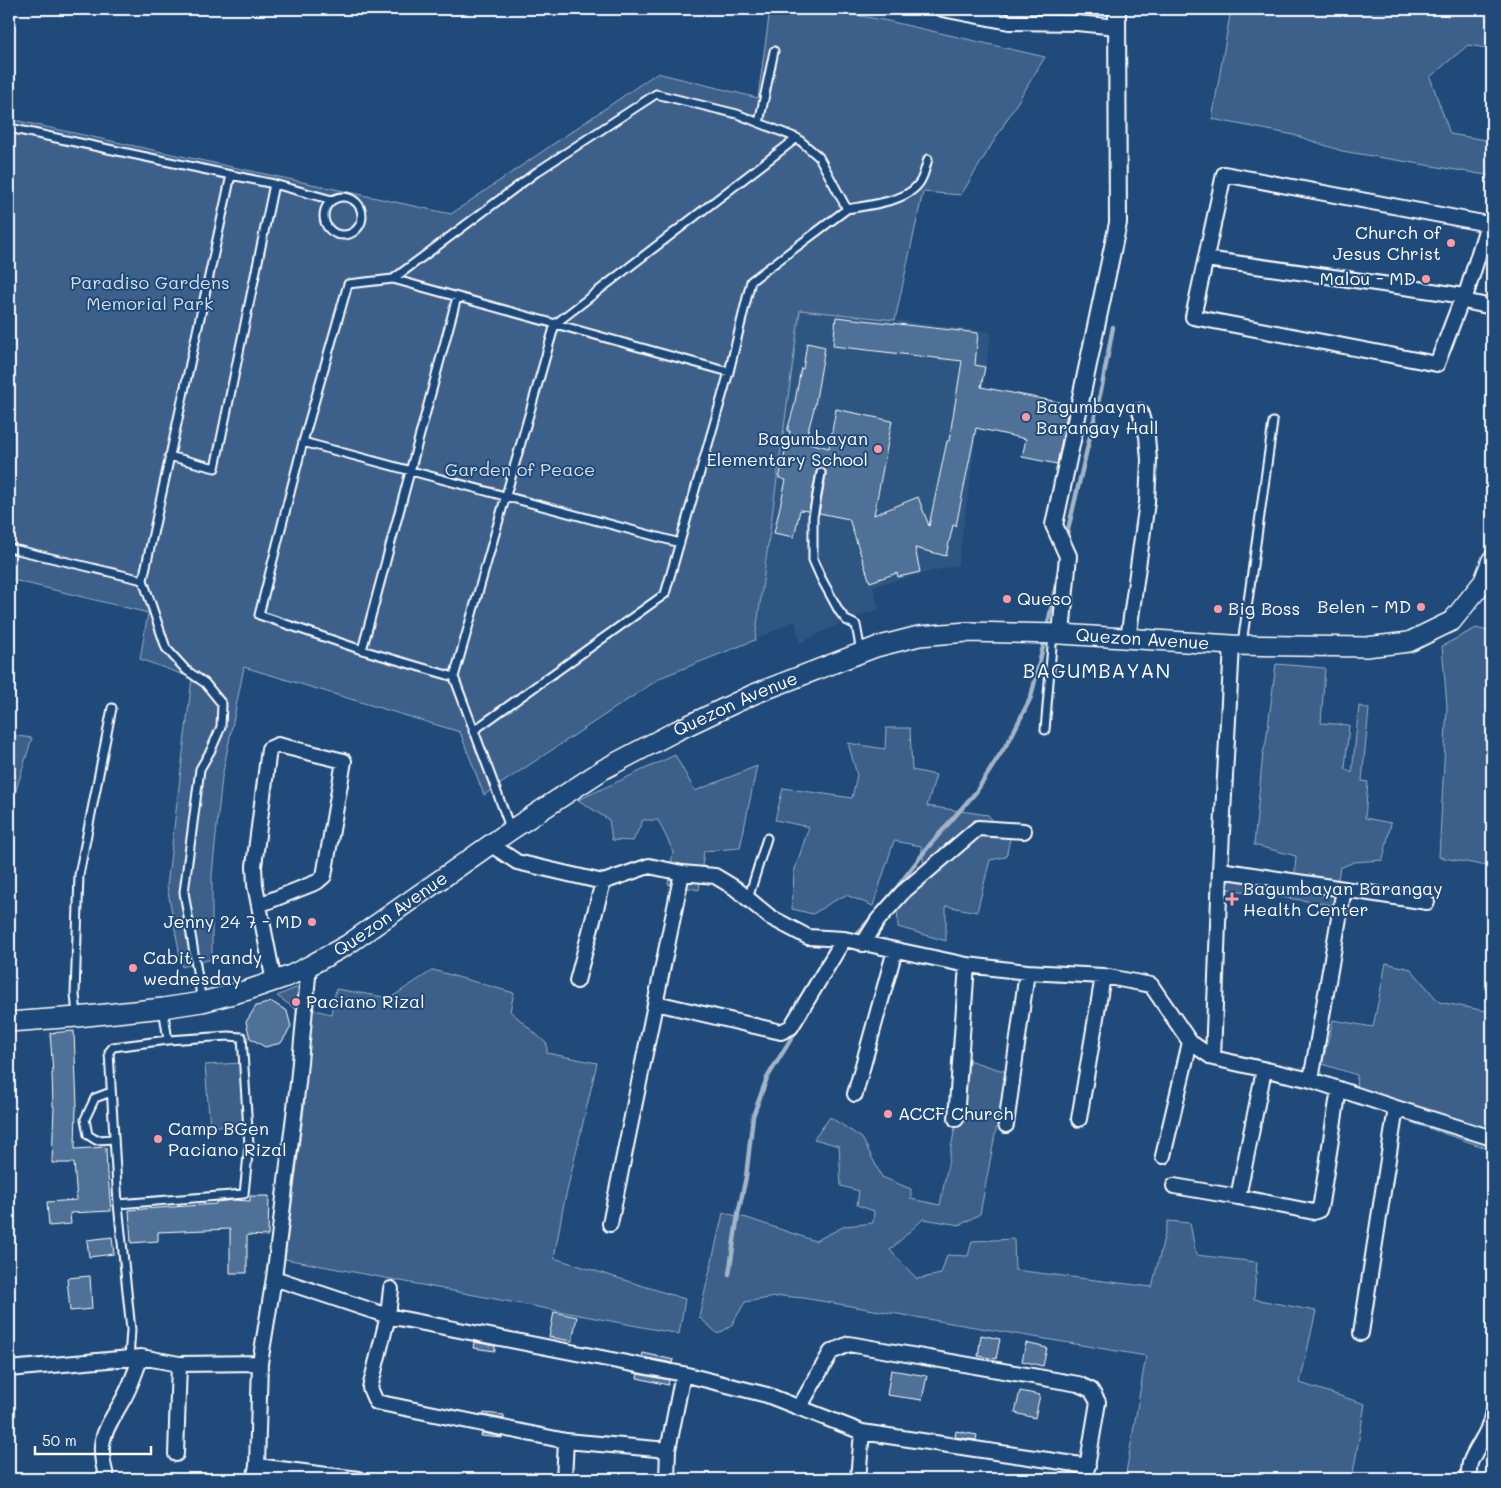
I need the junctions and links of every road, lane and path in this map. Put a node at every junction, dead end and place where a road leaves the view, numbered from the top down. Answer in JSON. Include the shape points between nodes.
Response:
{"nodes":[{"id":1,"x":942,"y":9,"type":"edge"},
{"id":2,"x":1117,"y":9,"type":"edge"},
{"id":3,"x":1117,"y":27,"type":"junction"},
{"id":4,"x":774,"y":50,"type":"dead end"},
{"id":5,"x":758,"y":122,"type":"junction"},
{"id":6,"x":9,"y":128,"type":"edge"},
{"id":7,"x":796,"y":138,"type":"junction"},
{"id":8,"x":928,"y":159,"type":"dead end"},
{"id":9,"x":231,"y":175,"type":"junction"},
{"id":10,"x":274,"y":184,"type":"junction"},
{"id":11,"x":332,"y":200,"type":"junction"},
{"id":12,"x":847,"y":209,"type":"junction"},
{"id":13,"x":1206,"y":260,"type":"junction"},
{"id":14,"x":393,"y":279,"type":"junction"},
{"id":15,"x":457,"y":297,"type":"junction"},
{"id":16,"x":1463,"y":299,"type":"junction"},
{"id":17,"x":1492,"y":307,"type":"edge"},
{"id":18,"x":555,"y":324,"type":"junction"},
{"id":19,"x":729,"y":372,"type":"junction"},
{"id":20,"x":1140,"y":411,"type":"dead end"},
{"id":21,"x":1273,"y":422,"type":"dead end"},
{"id":22,"x":303,"y":442,"type":"junction"},
{"id":23,"x":169,"y":456,"type":"junction"},
{"id":24,"x":411,"y":471,"type":"junction"},
{"id":25,"x":821,"y":473,"type":"dead end"},
{"id":26,"x":506,"y":496,"type":"junction"},
{"id":27,"x":680,"y":543,"type":"junction"},
{"id":28,"x":9,"y":548,"type":"edge"},
{"id":29,"x":1492,"y":560,"type":"edge"},
{"id":30,"x":143,"y":580,"type":"junction"},
{"id":31,"x":1057,"y":634,"type":"junction"},
{"id":32,"x":1128,"y":639,"type":"junction"},
{"id":33,"x":1237,"y":645,"type":"junction"},
{"id":34,"x":362,"y":650,"type":"junction"},
{"id":35,"x":861,"y":652,"type":"junction"},
{"id":36,"x":454,"y":677,"type":"junction"},
{"id":37,"x":112,"y":708,"type":"dead end"},
{"id":38,"x":1045,"y":730,"type":"dead end"},
{"id":39,"x":473,"y":731,"type":"junction"},
{"id":40,"x":511,"y":830,"type":"junction"},
{"id":41,"x":1024,"y":831,"type":"dead end"},
{"id":42,"x":767,"y":838,"type":"dead end"},
{"id":43,"x":490,"y":844,"type":"junction"},
{"id":44,"x":1220,"y":870,"type":"junction"},
{"id":45,"x":682,"y":873,"type":"junction"},
{"id":46,"x":603,"y":882,"type":"junction"},
{"id":47,"x":1344,"y":889,"type":"junction"},
{"id":48,"x":748,"y":899,"type":"junction"},
{"id":49,"x":1427,"y":902,"type":"dead end"},
{"id":50,"x":259,"y":905,"type":"junction"},
{"id":51,"x":844,"y":939,"type":"junction"},
{"id":52,"x":864,"y":944,"type":"junction"},
{"id":53,"x":895,"y":950,"type":"junction"},
{"id":54,"x":967,"y":964,"type":"junction"},
{"id":55,"x":309,"y":966,"type":"junction"},
{"id":56,"x":1027,"y":972,"type":"junction"},
{"id":57,"x":1103,"y":976,"type":"junction"},
{"id":58,"x":577,"y":981,"type":"dead end"},
{"id":59,"x":274,"y":982,"type":"junction"},
{"id":60,"x":202,"y":1002,"type":"junction"},
{"id":61,"x":656,"y":1003,"type":"junction"},
{"id":62,"x":163,"y":1008,"type":"junction"},
{"id":63,"x":78,"y":1017,"type":"junction"},
{"id":64,"x":9,"y":1022,"type":"edge"},
{"id":65,"x":168,"y":1040,"type":"junction"},
{"id":66,"x":1190,"y":1042,"type":"junction"},
{"id":67,"x":1213,"y":1058,"type":"junction"},
{"id":68,"x":1264,"y":1070,"type":"junction"},
{"id":69,"x":1311,"y":1080,"type":"junction"},
{"id":70,"x":1339,"y":1089,"type":"junction"},
{"id":71,"x":111,"y":1092,"type":"junction"},
{"id":72,"x":855,"y":1094,"type":"dead end"},
{"id":73,"x":1396,"y":1108,"type":"junction"},
{"id":74,"x":956,"y":1119,"type":"dead end"},
{"id":75,"x":1079,"y":1119,"type":"dead end"},
{"id":76,"x":1006,"y":1124,"type":"dead end"},
{"id":77,"x":1492,"y":1138,"type":"edge"},
{"id":78,"x":114,"y":1139,"type":"junction"},
{"id":79,"x":1163,"y":1156,"type":"dead end"},
{"id":80,"x":1174,"y":1186,"type":"dead end"},
{"id":81,"x":1238,"y":1197,"type":"junction"},
{"id":82,"x":118,"y":1204,"type":"junction"},
{"id":83,"x":610,"y":1224,"type":"dead end"},
{"id":84,"x":274,"y":1278,"type":"junction"},
{"id":85,"x":391,"y":1289,"type":"dead end"},
{"id":86,"x":388,"y":1316,"type":"junction"},
{"id":87,"x":1361,"y":1333,"type":"dead end"},
{"id":88,"x":135,"y":1357,"type":"junction"},
{"id":89,"x":260,"y":1363,"type":"junction"},
{"id":90,"x":179,"y":1364,"type":"junction"},
{"id":91,"x":9,"y":1369,"type":"edge"},
{"id":92,"x":683,"y":1374,"type":"junction"},
{"id":93,"x":799,"y":1408,"type":"junction"},
{"id":94,"x":1492,"y":1415,"type":"edge"},
{"id":95,"x":862,"y":1432,"type":"junction"},
{"id":96,"x":566,"y":1441,"type":"junction"},
{"id":97,"x":668,"y":1450,"type":"junction"},
{"id":98,"x":176,"y":1454,"type":"dead end"},
{"id":99,"x":255,"y":1472,"type":"edge"},
{"id":100,"x":1087,"y":1473,"type":"edge"},
{"id":101,"x":106,"y":1479,"type":"edge"},
{"id":102,"x":358,"y":1479,"type":"edge"},
{"id":103,"x":564,"y":1479,"type":"edge"},
{"id":104,"x":667,"y":1479,"type":"edge"},
{"id":105,"x":858,"y":1479,"type":"edge"},
{"id":106,"x":1468,"y":1479,"type":"edge"}],
"edges":[{"from":1,"to":3,"type":"street","via":[[1009,22]]},
{"from":2,"to":3,"type":"street"},
{"from":3,"to":31,"type":"street","via":[[1118,223],[1054,525],[1068,556]]},
{"from":4,"to":5,"type":"lane"},
{"from":5,"to":7,"type":"lane"},
{"from":5,"to":14,"type":"lane","via":[[656,94],[538,171]]},
{"from":6,"to":9,"type":"lane"},
{"from":7,"to":12,"type":"lane","via":[[819,158]]},
{"from":7,"to":18,"type":"lane"},
{"from":8,"to":12,"type":"lane","via":[[922,180],[914,189],[895,200]]},
{"from":9,"to":10,"type":"lane"},
{"from":9,"to":23,"type":"lane"},
{"from":10,"to":11,"type":"lane"},
{"from":10,"to":23,"type":"lane","via":[[215,468]]},
{"from":11,"to":11,"type":"lane","via":[[324,210],[325,224],[334,234],[354,233],[362,222],[361,209],[352,199]]},
{"from":12,"to":19,"type":"lane","via":[[751,281]]},
{"from":13,"to":16,"type":"street"},
{"from":13,"to":16,"type":"street","via":[[1193,317],[1437,364]]},
{"from":13,"to":16,"type":"street","via":[[1224,174],[1488,224]]},
{"from":14,"to":15,"type":"lane"},
{"from":14,"to":22,"type":"lane","via":[[348,284]]},
{"from":15,"to":18,"type":"lane"},
{"from":15,"to":24,"type":"lane"},
{"from":16,"to":17,"type":"street"},
{"from":18,"to":19,"type":"lane"},
{"from":18,"to":26,"type":"lane"},
{"from":19,"to":27,"type":"lane"},
{"from":20,"to":32,"type":"street","via":[[1149,460],[1147,502]]},
{"from":21,"to":33,"type":"lane"},
{"from":22,"to":24,"type":"lane"},
{"from":22,"to":34,"type":"lane","via":[[260,615]]},
{"from":23,"to":30,"type":"lane"},
{"from":24,"to":26,"type":"lane"},
{"from":24,"to":34,"type":"lane"},
{"from":25,"to":35,"type":"lane","via":[[813,517],[813,560],[839,611],[856,625]]},
{"from":26,"to":27,"type":"lane"},
{"from":26,"to":36,"type":"lane"},
{"from":27,"to":39,"type":"lane","via":[[665,594]]},
{"from":28,"to":30,"type":"lane"},
{"from":29,"to":33,"type":"main road","name":"Quezon Avenue","via":[[1484,581],[1452,621],[1409,642],[1366,647]]},
{"from":30,"to":60,"type":"lane","via":[[166,648],[186,670],[205,683],[222,704],[221,726],[200,769],[184,892]]},
{"from":31,"to":32,"type":"main road","name":"Quezon Avenue"},
{"from":31,"to":35,"type":"main road","name":"Quezon Avenue","via":[[967,632],[919,636]]},
{"from":31,"to":38,"type":"lane"},
{"from":32,"to":33,"type":"main road","name":"Quezon Avenue"},
{"from":33,"to":44,"type":"street"},
{"from":34,"to":36,"type":"lane"},
{"from":35,"to":40,"type":"main road","name":"Quezon Avenue","via":[[754,694],[676,731],[604,769]]},
{"from":36,"to":39,"type":"lane"},
{"from":37,"to":63,"type":"lane","via":[[79,875],[75,994]]},
{"from":39,"to":40,"type":"lane"},
{"from":40,"to":43,"type":"main road","name":"Quezon Avenue"},
{"from":41,"to":52,"type":"street","via":[[978,828],[903,892],[878,920]]},
{"from":42,"to":48,"type":"lane"},
{"from":43,"to":46,"type":"street","via":[[517,862]]},
{"from":43,"to":55,"type":"main road","name":"Quezon Avenue","via":[[347,945]]},
{"from":44,"to":47,"type":"street"},
{"from":44,"to":67,"type":"street"},
{"from":45,"to":46,"type":"street","via":[[649,866]]},
{"from":45,"to":48,"type":"street","via":[[715,876]]},
{"from":45,"to":61,"type":"street"},
{"from":46,"to":58,"type":"street"},
{"from":47,"to":49,"type":"street"},
{"from":47,"to":69,"type":"street"},
{"from":48,"to":51,"type":"street","via":[[770,917],[808,937]]},
{"from":50,"to":50,"type":"street","via":[[254,866],[269,749],[278,745],[344,761],[324,876],[317,882]]},
{"from":50,"to":59,"type":"street"},
{"from":51,"to":52,"type":"street"},
{"from":51,"to":61,"type":"street","via":[[791,1027],[781,1032]]},
{"from":52,"to":53,"type":"street"},
{"from":53,"to":54,"type":"street"},
{"from":53,"to":72,"type":"street"},
{"from":54,"to":56,"type":"street"},
{"from":54,"to":74,"type":"street"},
{"from":55,"to":59,"type":"main road","name":"Quezon Avenue"},
{"from":55,"to":84,"type":"street"},
{"from":56,"to":57,"type":"street"},
{"from":56,"to":76,"type":"street"},
{"from":57,"to":66,"type":"street","via":[[1151,985]]},
{"from":57,"to":75,"type":"street"},
{"from":59,"to":60,"type":"main road","name":"Quezon Avenue"},
{"from":60,"to":62,"type":"main road","name":"Quezon Avenue"},
{"from":61,"to":83,"type":"street"},
{"from":62,"to":63,"type":"main road","name":"Quezon Avenue"},
{"from":62,"to":65,"type":"lane"},
{"from":63,"to":64,"type":"main road","name":"Quezon Avenue"},
{"from":65,"to":71,"type":"lane","via":[[113,1046],[109,1052]]},
{"from":65,"to":82,"type":"lane","via":[[242,1037],[249,1145],[244,1194]]},
{"from":66,"to":67,"type":"street"},
{"from":66,"to":79,"type":"street"},
{"from":67,"to":68,"type":"street"},
{"from":68,"to":69,"type":"street"},
{"from":68,"to":81,"type":"street"},
{"from":69,"to":70,"type":"street"},
{"from":70,"to":73,"type":"street"},
{"from":70,"to":81,"type":"street","via":[[1318,1210],[1314,1212]]},
{"from":71,"to":78,"type":"lane"},
{"from":71,"to":78,"type":"lane","via":[[95,1098],[85,1119],[88,1135],[96,1140]]},
{"from":73,"to":77,"type":"street"},
{"from":73,"to":87,"type":"street"},
{"from":78,"to":82,"type":"lane"},
{"from":80,"to":81,"type":"street"},
{"from":82,"to":88,"type":"lane"},
{"from":84,"to":86,"type":"street"},
{"from":84,"to":89,"type":"street"},
{"from":85,"to":86,"type":"street"},
{"from":86,"to":92,"type":"street"},
{"from":86,"to":96,"type":"street","via":[[370,1388],[376,1402]]},
{"from":88,"to":90,"type":"street"},
{"from":88,"to":91,"type":"street"},
{"from":88,"to":101,"type":"street","via":[[122,1402],[102,1439]]},
{"from":89,"to":90,"type":"street"},
{"from":89,"to":99,"type":"street"},
{"from":90,"to":98,"type":"street"},
{"from":92,"to":93,"type":"street","via":[[767,1395]]},
{"from":92,"to":97,"type":"street"},
{"from":93,"to":95,"type":"street"},
{"from":93,"to":100,"type":"street","via":[[831,1352],[850,1344],[1078,1384],[1091,1390],[1098,1402]]},
{"from":94,"to":106,"type":"street","via":[[1491,1426],[1470,1464]]},
{"from":95,"to":100,"type":"street"},
{"from":95,"to":105,"type":"street"},
{"from":96,"to":97,"type":"street"},
{"from":96,"to":103,"type":"street"},
{"from":97,"to":104,"type":"street"},
{"from":99,"to":102,"type":"street"}]}
